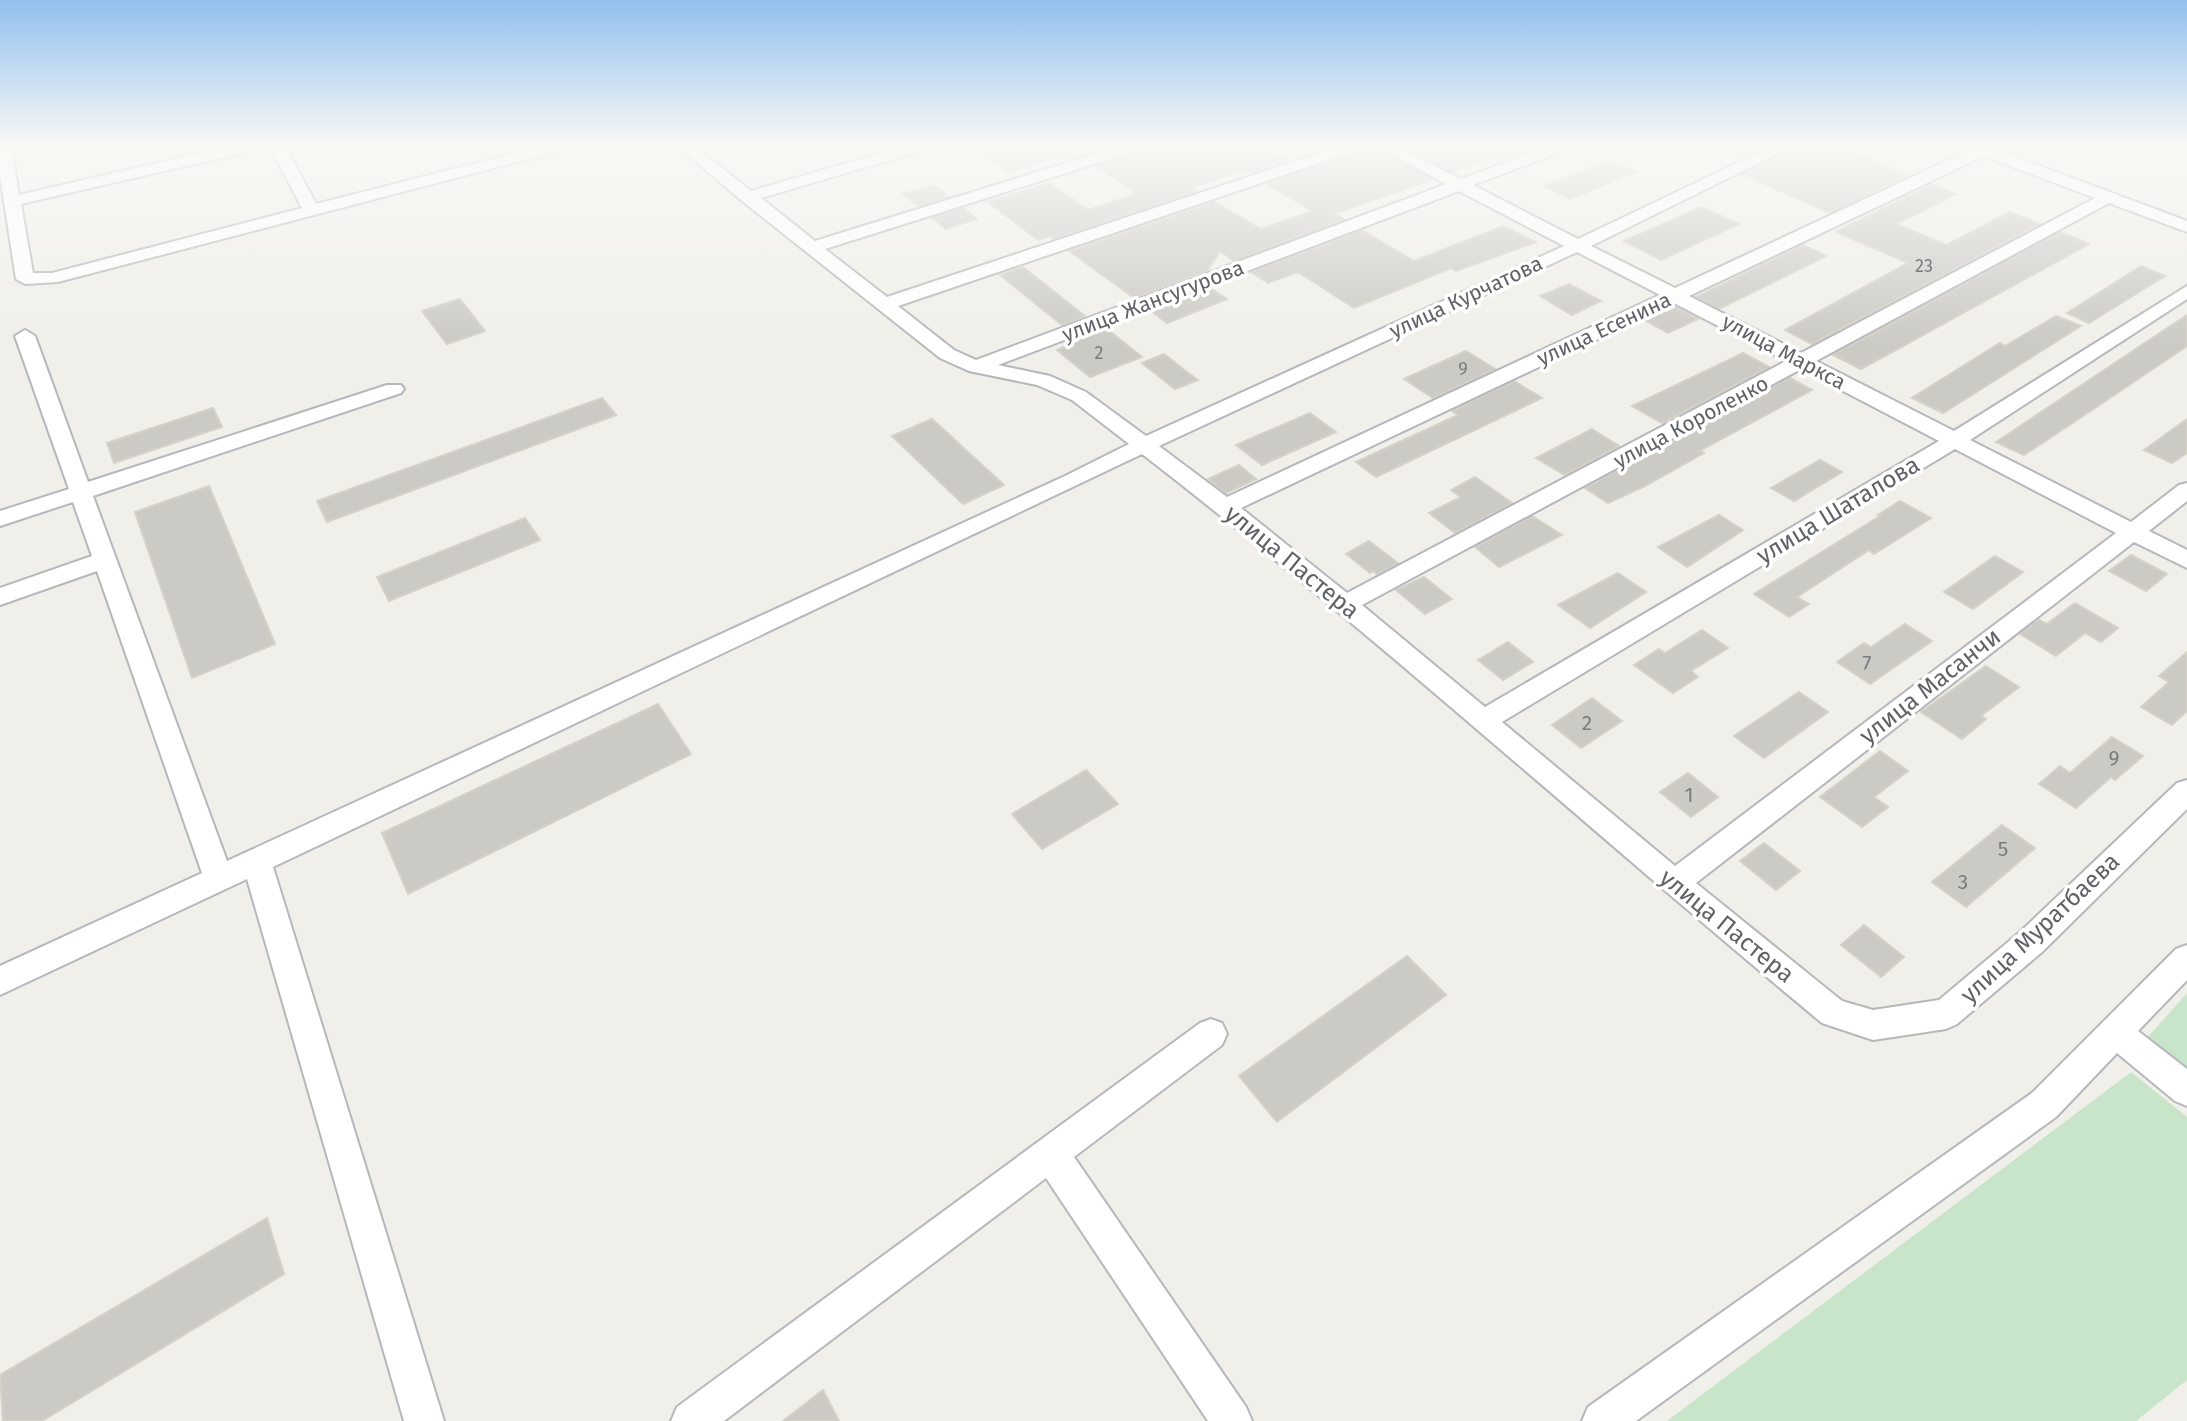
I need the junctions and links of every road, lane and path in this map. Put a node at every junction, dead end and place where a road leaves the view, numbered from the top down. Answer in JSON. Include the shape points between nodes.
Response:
{"nodes":[{"id":1,"x":15,"y":211,"type":"edge"},
{"id":2,"x":306,"y":211,"type":"edge"},
{"id":3,"x":766,"y":211,"type":"edge"},
{"id":4,"x":927,"y":211,"type":"edge"},
{"id":5,"x":1161,"y":211,"type":"edge"},
{"id":6,"x":1390,"y":211,"type":"edge"},
{"id":7,"x":1512,"y":211,"type":"edge"},
{"id":8,"x":1649,"y":211,"type":"edge"},
{"id":9,"x":1847,"y":211,"type":"edge"},
{"id":10,"x":2083,"y":211,"type":"edge"},
{"id":11,"x":2146,"y":211,"type":"edge"},
{"id":12,"x":2187,"y":227,"type":"edge"},
{"id":13,"x":1579,"y":245,"type":"junction"},
{"id":14,"x":812,"y":247,"type":"junction"},
{"id":15,"x":2187,"y":291,"type":"edge"},
{"id":16,"x":1676,"y":295,"type":"junction"},
{"id":17,"x":882,"y":305,"type":"junction"},
{"id":18,"x":25,"y":335,"type":"dead end"},
{"id":19,"x":1804,"y":362,"type":"junction"},
{"id":20,"x":976,"y":367,"type":"junction"},
{"id":21,"x":394,"y":389,"type":"dead end"},
{"id":22,"x":1954,"y":441,"type":"junction"},
{"id":23,"x":1144,"y":444,"type":"junction"},
{"id":24,"x":2187,"y":489,"type":"edge"},
{"id":25,"x":80,"y":491,"type":"junction"},
{"id":26,"x":1225,"y":507,"type":"junction"},
{"id":27,"x":0,"y":520,"type":"edge"},
{"id":28,"x":2130,"y":533,"type":"junction"},
{"id":29,"x":105,"y":560,"type":"junction"},
{"id":30,"x":2187,"y":560,"type":"edge"},
{"id":31,"x":0,"y":597,"type":"edge"},
{"id":32,"x":1345,"y":604,"type":"junction"},
{"id":33,"x":1483,"y":721,"type":"junction"},
{"id":34,"x":2187,"y":791,"type":"edge"},
{"id":35,"x":257,"y":862,"type":"junction"},
{"id":36,"x":219,"y":880,"type":"junction"},
{"id":37,"x":1674,"y":883,"type":"junction"},
{"id":38,"x":2187,"y":958,"type":"edge"},
{"id":39,"x":0,"y":981,"type":"edge"},
{"id":40,"x":1873,"y":1025,"type":"joint"},
{"id":41,"x":2115,"y":1031,"type":"junction"},
{"id":42,"x":1211,"y":1034,"type":"dead end"},
{"id":43,"x":2187,"y":1090,"type":"edge"},
{"id":44,"x":1050,"y":1153,"type":"junction"},
{"id":45,"x":424,"y":1421,"type":"edge"},
{"id":46,"x":691,"y":1421,"type":"edge"},
{"id":47,"x":1232,"y":1421,"type":"edge"},
{"id":48,"x":1602,"y":1421,"type":"edge"}],
"edges":[{"from":1,"to":2,"type":"street","via":[[25,279],[52,278]]},
{"from":3,"to":14,"type":"street","name":"улица Пастера"},
{"from":4,"to":14,"type":"street"},
{"from":5,"to":17,"type":"street"},
{"from":6,"to":20,"type":"street","name":"улица Жансугурова"},
{"from":7,"to":13,"type":"street","name":"улица Маркса"},
{"from":8,"to":13,"type":"street","name":"улица Курчатова"},
{"from":9,"to":16,"type":"street","name":"улица Есенина"},
{"from":10,"to":19,"type":"street","name":"улица Короленко"},
{"from":11,"to":12,"type":"street"},
{"from":13,"to":16,"type":"street","name":"улица Маркса"},
{"from":13,"to":23,"type":"street","name":"улица Курчатова"},
{"from":14,"to":17,"type":"street","name":"улица Пастера"},
{"from":15,"to":22,"type":"street","name":"улица Шаталова"},
{"from":16,"to":19,"type":"street","name":"улица Маркса"},
{"from":16,"to":26,"type":"street","name":"улица Есенина"},
{"from":17,"to":20,"type":"street","name":"улица Пастера","via":[[947,354]]},
{"from":18,"to":25,"type":"street"},
{"from":19,"to":22,"type":"street","name":"улица Маркса"},
{"from":19,"to":32,"type":"street","name":"улица Короленко"},
{"from":20,"to":23,"type":"street","name":"улица Пастера","via":[[1043,380],[1079,396]]},
{"from":21,"to":25,"type":"street"},
{"from":22,"to":28,"type":"street","name":"улица Маркса"},
{"from":22,"to":33,"type":"street","name":"улица Шаталова"},
{"from":23,"to":26,"type":"street","name":"улица Пастера"},
{"from":23,"to":35,"type":"street","name":"улица Курчатова","via":[[1061,487]]},
{"from":24,"to":28,"type":"street","name":"улица Масанчи"},
{"from":25,"to":27,"type":"street"},
{"from":25,"to":29,"type":"street"},
{"from":26,"to":32,"type":"street","name":"улица Пастера"},
{"from":28,"to":30,"type":"street","name":"улица Маркса"},
{"from":28,"to":37,"type":"street","name":"улица Масанчи"},
{"from":29,"to":31,"type":"street"},
{"from":29,"to":36,"type":"street"},
{"from":32,"to":33,"type":"street","name":"улица Пастера"},
{"from":33,"to":37,"type":"street","name":"улица Пастера"},
{"from":34,"to":40,"type":"street","name":"улица Муратбаева","via":[[2031,942],[1946,1014]]},
{"from":35,"to":36,"type":"street","name":"улица Курчатова"},
{"from":35,"to":45,"type":"street"},
{"from":36,"to":39,"type":"street","name":"улица Курчатова"},
{"from":37,"to":40,"type":"street","name":"улица Пастера","via":[[1833,1013]]},
{"from":38,"to":41,"type":"street"},
{"from":41,"to":43,"type":"street"},
{"from":41,"to":48,"type":"street","via":[[2044,1105]]},
{"from":42,"to":44,"type":"street"},
{"from":44,"to":46,"type":"street"},
{"from":44,"to":47,"type":"street"}]}
